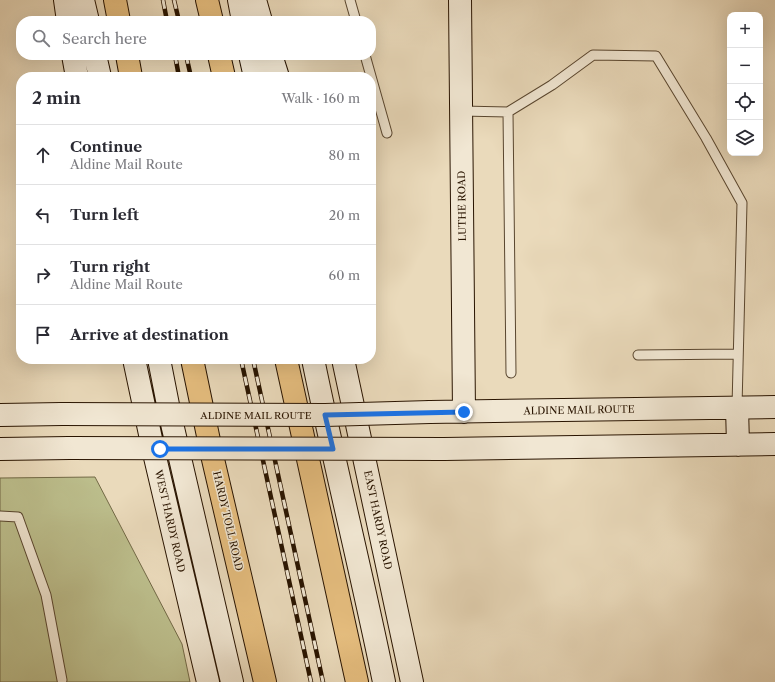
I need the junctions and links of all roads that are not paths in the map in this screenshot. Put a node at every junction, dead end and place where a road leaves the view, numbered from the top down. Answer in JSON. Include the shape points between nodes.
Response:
{"nodes":[{"id":1,"x":65,"y":0,"type":"edge"},
{"id":2,"x":83,"y":0,"type":"edge"},
{"id":3,"x":115,"y":0,"type":"edge"},
{"id":4,"x":207,"y":0,"type":"edge"},
{"id":5,"x":239,"y":0,"type":"edge"},
{"id":6,"x":255,"y":0,"type":"edge"},
{"id":7,"x":350,"y":0,"type":"edge"},
{"id":8,"x":460,"y":0,"type":"edge"},
{"id":9,"x":67,"y":16,"type":"edge"},
{"id":10,"x":87,"y":16,"type":"edge"},
{"id":11,"x":118,"y":16,"type":"edge"},
{"id":12,"x":211,"y":16,"type":"edge"},
{"id":13,"x":242,"y":16,"type":"edge"},
{"id":14,"x":260,"y":16,"type":"edge"},
{"id":15,"x":355,"y":16,"type":"edge"},
{"id":16,"x":74,"y":60,"type":"edge"},
{"id":17,"x":96,"y":60,"type":"edge"},
{"id":18,"x":128,"y":60,"type":"edge"},
{"id":19,"x":220,"y":60,"type":"edge"},
{"id":20,"x":251,"y":60,"type":"edge"},
{"id":21,"x":273,"y":60,"type":"edge"},
{"id":22,"x":366,"y":60,"type":"edge"},
{"id":23,"x":76,"y":72,"type":"edge"},
{"id":24,"x":99,"y":72,"type":"edge"},
{"id":25,"x":130,"y":72,"type":"edge"},
{"id":26,"x":223,"y":72,"type":"edge"},
{"id":27,"x":254,"y":72,"type":"edge"},
{"id":28,"x":276,"y":72,"type":"edge"},
{"id":29,"x":370,"y":72,"type":"edge"},
{"id":30,"x":376,"y":94,"type":"edge"},
{"id":31,"x":461,"y":111,"type":"junction"},
{"id":32,"x":508,"y":112,"type":"junction"},
{"id":33,"x":387,"y":133,"type":"dead end"},
{"id":34,"x":738,"y":354,"type":"junction"},
{"id":35,"x":638,"y":355,"type":"dead end"},
{"id":36,"x":135,"y":364,"type":"edge"},
{"id":37,"x":160,"y":364,"type":"edge"},
{"id":38,"x":193,"y":364,"type":"edge"},
{"id":39,"x":287,"y":364,"type":"edge"},
{"id":40,"x":314,"y":364,"type":"edge"},
{"id":41,"x":344,"y":364,"type":"edge"},
{"id":42,"x":511,"y":373,"type":"dead end"},
{"id":43,"x":737,"y":407,"type":"junction"},
{"id":44,"x":775,"y":407,"type":"edge"},
{"id":45,"x":464,"y":412,"type":"junction"},
{"id":46,"x":0,"y":415,"type":"edge"},
{"id":47,"x":170,"y":415,"type":"junction"},
{"id":48,"x":325,"y":415,"type":"junction"},
{"id":49,"x":775,"y":444,"type":"edge"},
{"id":50,"x":738,"y":445,"type":"junction"},
{"id":51,"x":0,"y":449,"type":"edge"},
{"id":52,"x":178,"y":449,"type":"junction"},
{"id":53,"x":333,"y":449,"type":"junction"},
{"id":54,"x":0,"y":516,"type":"edge"},
{"id":55,"x":62,"y":680,"type":"dead end"},
{"id":56,"x":208,"y":682,"type":"edge"},
{"id":57,"x":232,"y":682,"type":"edge"},
{"id":58,"x":265,"y":682,"type":"edge"},
{"id":59,"x":356,"y":682,"type":"edge"},
{"id":60,"x":384,"y":682,"type":"edge"},
{"id":61,"x":412,"y":682,"type":"edge"}],
"edges":[{"from":1,"to":9,"type":"main road"},
{"from":2,"to":10,"type":"main road"},
{"from":3,"to":11,"type":"highway"},
{"from":4,"to":12,"type":"highway"},
{"from":5,"to":13,"type":"main road"},
{"from":6,"to":14,"type":"main road"},
{"from":7,"to":15,"type":"lane"},
{"from":8,"to":31,"type":"main road","name":"LUTHE ROAD"},
{"from":16,"to":23,"type":"main road"},
{"from":17,"to":24,"type":"main road"},
{"from":18,"to":25,"type":"highway"},
{"from":19,"to":26,"type":"highway"},
{"from":20,"to":27,"type":"main road"},
{"from":21,"to":28,"type":"main road"},
{"from":22,"to":29,"type":"lane"},
{"from":30,"to":33,"type":"lane"},
{"from":31,"to":32,"type":"lane"},
{"from":31,"to":45,"type":"main road","name":"LUTHE ROAD"},
{"from":32,"to":34,"type":"lane","via":[[552,85],[593,55],[656,56],[742,203]]},
{"from":32,"to":42,"type":"lane"},
{"from":34,"to":35,"type":"lane"},
{"from":34,"to":43,"type":"lane"},
{"from":36,"to":56,"type":"main road","name":"WEST HARDY ROAD"},
{"from":37,"to":47,"type":"main road"},
{"from":38,"to":58,"type":"highway","name":"HARDY TOLL ROAD"},
{"from":39,"to":59,"type":"highway"},
{"from":40,"to":48,"type":"main road"},
{"from":41,"to":61,"type":"main road","name":"EAST HARDY ROAD"},
{"from":43,"to":44,"type":"main road","name":"ALDINE MAIL ROUTE"},
{"from":43,"to":45,"type":"main road","name":"ALDINE MAIL ROUTE"},
{"from":43,"to":50,"type":"main road"},
{"from":45,"to":48,"type":"main road","name":"ALDINE MAIL ROUTE","bridge":true},
{"from":46,"to":47,"type":"main road","name":"ALDINE MAIL ROUTE","bridge":true},
{"from":47,"to":48,"type":"main road","name":"ALDINE MAIL ROUTE","bridge":true},
{"from":47,"to":52,"type":"main road"},
{"from":48,"to":53,"type":"main road"},
{"from":49,"to":50,"type":"main road"},
{"from":50,"to":53,"type":"main road","bridge":true},
{"from":51,"to":52,"type":"main road","bridge":true},
{"from":52,"to":53,"type":"main road","bridge":true},
{"from":52,"to":57,"type":"main road"},
{"from":53,"to":60,"type":"main road"},
{"from":54,"to":55,"type":"lane","via":[[18,517],[46,596]]}]}
